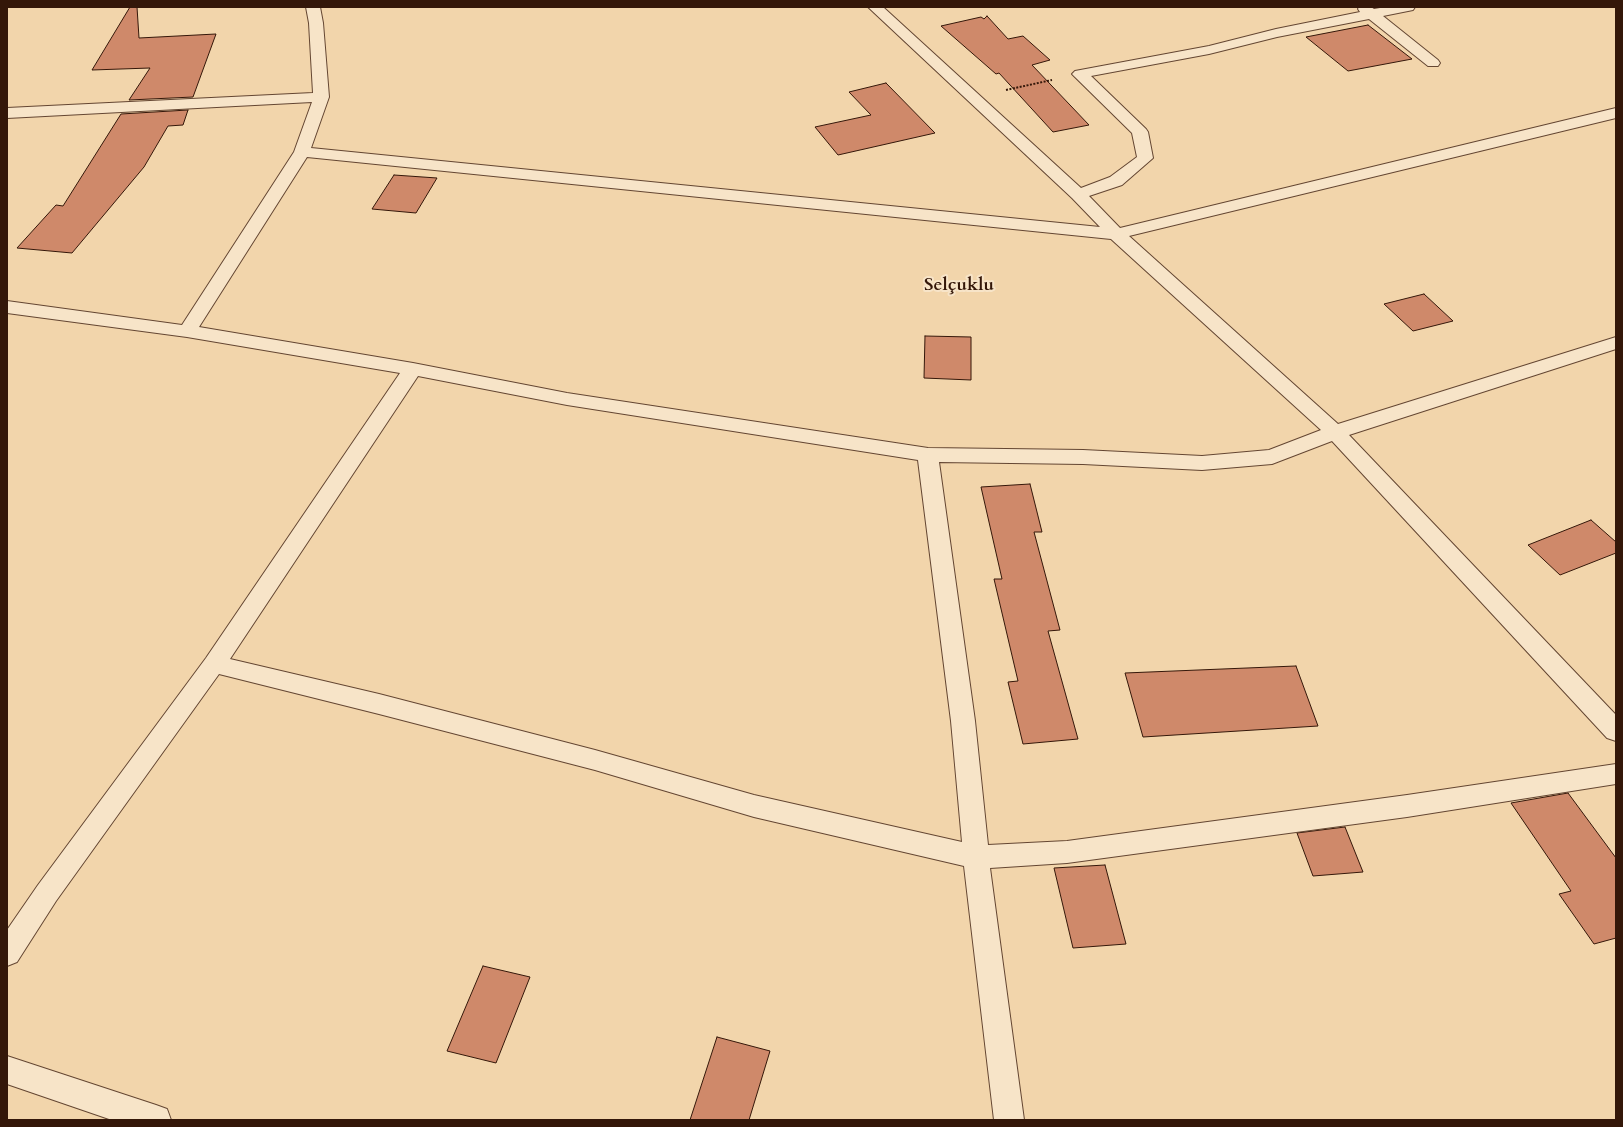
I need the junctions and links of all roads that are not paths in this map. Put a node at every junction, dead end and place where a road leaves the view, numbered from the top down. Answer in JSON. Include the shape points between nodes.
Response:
{"nodes":[{"id":1,"x":313,"y":7,"type":"edge"},
{"id":2,"x":876,"y":7,"type":"edge"},
{"id":3,"x":1408,"y":7,"type":"edge"},
{"id":4,"x":1367,"y":11,"type":"edge"},
{"id":5,"x":1433,"y":63,"type":"dead end"},
{"id":6,"x":321,"y":97,"type":"junction"},
{"id":7,"x":7,"y":113,"type":"edge"},
{"id":8,"x":1616,"y":113,"type":"edge"},
{"id":9,"x":302,"y":152,"type":"junction"},
{"id":10,"x":1078,"y":194,"type":"junction"},
{"id":11,"x":1116,"y":234,"type":"junction"},
{"id":12,"x":7,"y":307,"type":"edge"},
{"id":13,"x":187,"y":330,"type":"junction"},
{"id":14,"x":1616,"y":343,"type":"edge"},
{"id":15,"x":413,"y":369,"type":"junction"},
{"id":16,"x":1335,"y":432,"type":"junction"},
{"id":17,"x":928,"y":455,"type":"junction"},
{"id":18,"x":214,"y":664,"type":"junction"},
{"id":19,"x":1616,"y":731,"type":"edge"},
{"id":20,"x":1616,"y":774,"type":"edge"},
{"id":21,"x":976,"y":857,"type":"junction"},
{"id":22,"x":7,"y":953,"type":"edge"},
{"id":23,"x":7,"y":1070,"type":"edge"},
{"id":24,"x":156,"y":1120,"type":"edge"},
{"id":25,"x":1009,"y":1120,"type":"edge"}],
"edges":[{"from":1,"to":6,"type":"street"},
{"from":2,"to":10,"type":"street"},
{"from":3,"to":4,"type":"street"},
{"from":4,"to":5,"type":"street"},
{"from":4,"to":10,"type":"street","via":[[1209,50],[1080,74],[1140,132],[1145,158],[1116,181]]},
{"from":6,"to":7,"type":"street"},
{"from":6,"to":9,"type":"street"},
{"from":8,"to":11,"type":"street"},
{"from":9,"to":11,"type":"street"},
{"from":9,"to":13,"type":"street"},
{"from":10,"to":11,"type":"street"},
{"from":11,"to":16,"type":"street"},
{"from":12,"to":13,"type":"street"},
{"from":13,"to":15,"type":"street"},
{"from":14,"to":16,"type":"street"},
{"from":15,"to":17,"type":"street","via":[[567,399]]},
{"from":15,"to":18,"type":"street"},
{"from":16,"to":17,"type":"street","via":[[1272,457],[1202,463],[1083,457]]},
{"from":16,"to":19,"type":"street"},
{"from":17,"to":21,"type":"street","via":[[963,721]]},
{"from":18,"to":21,"type":"street","via":[[595,760],[754,806]]},
{"from":18,"to":22,"type":"street","via":[[47,893]]},
{"from":20,"to":21,"type":"street","via":[[1407,806],[1067,852]]},
{"from":21,"to":25,"type":"street"},
{"from":23,"to":24,"type":"street"}]}
